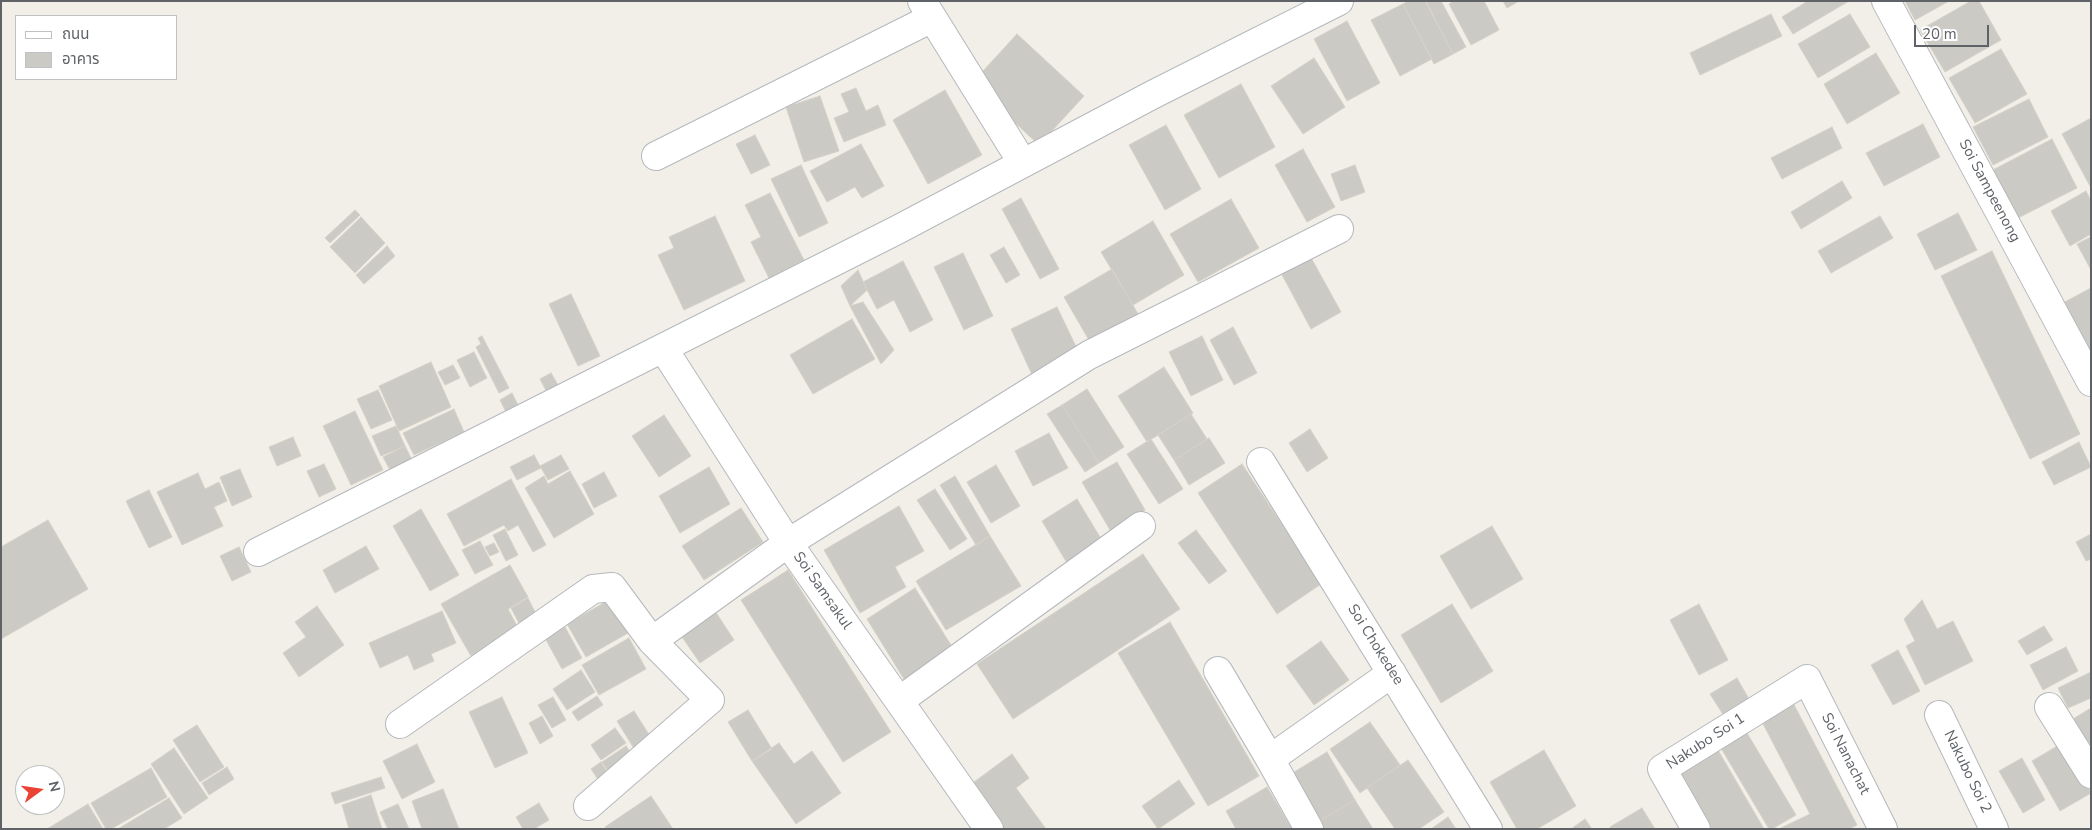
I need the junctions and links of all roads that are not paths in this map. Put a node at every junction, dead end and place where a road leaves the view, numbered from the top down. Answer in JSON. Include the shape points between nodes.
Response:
{"nodes":[{"id":1,"x":1339,"y":1,"type":"edge"},
{"id":2,"x":1886,"y":1,"type":"edge"},
{"id":3,"x":927,"y":10,"type":"edge"},
{"id":4,"x":656,"y":156,"type":"dead end"},
{"id":5,"x":1022,"y":162,"type":"junction"},
{"id":6,"x":1339,"y":229,"type":"dead end"},
{"id":7,"x":662,"y":348,"type":"junction"},
{"id":8,"x":2091,"y":382,"type":"edge"},
{"id":9,"x":1261,"y":462,"type":"dead end"},
{"id":10,"x":1141,"y":526,"type":"dead end"},
{"id":11,"x":788,"y":543,"type":"junction"},
{"id":12,"x":258,"y":552,"type":"dead end"},
{"id":13,"x":652,"y":641,"type":"junction"},
{"id":14,"x":1218,"y":671,"type":"dead end"},
{"id":15,"x":1392,"y":673,"type":"junction"},
{"id":16,"x":1807,"y":679,"type":"joint"},
{"id":17,"x":899,"y":701,"type":"junction"},
{"id":18,"x":2049,"y":707,"type":"dead end"},
{"id":19,"x":1939,"y":716,"type":"dead end"},
{"id":20,"x":400,"y":724,"type":"dead end"},
{"id":21,"x":1270,"y":759,"type":"junction"},
{"id":22,"x":2091,"y":774,"type":"edge"},
{"id":23,"x":588,"y":806,"type":"dead end"},
{"id":24,"x":989,"y":829,"type":"edge"},
{"id":25,"x":1309,"y":829,"type":"edge"},
{"id":26,"x":1488,"y":829,"type":"edge"},
{"id":27,"x":1696,"y":829,"type":"edge"},
{"id":28,"x":1883,"y":829,"type":"edge"},
{"id":29,"x":1994,"y":829,"type":"edge"}],
"edges":[{"from":1,"to":5,"type":"street"},
{"from":2,"to":8,"type":"street","name":"Soi Sampeenong"},
{"from":3,"to":4,"type":"street"},
{"from":3,"to":5,"type":"street"},
{"from":5,"to":7,"type":"street","via":[[897,230]]},
{"from":6,"to":11,"type":"street","via":[[1089,355]]},
{"from":7,"to":11,"type":"street","name":"Soi Samsakul"},
{"from":7,"to":12,"type":"street"},
{"from":9,"to":15,"type":"street","name":"Soi Chokedee"},
{"from":10,"to":17,"type":"street"},
{"from":11,"to":13,"type":"street"},
{"from":11,"to":17,"type":"street","name":"Soi Samsakul"},
{"from":13,"to":20,"type":"street","via":[[612,587],[592,589]]},
{"from":13,"to":23,"type":"street","via":[[710,700]]},
{"from":14,"to":21,"type":"street"},
{"from":15,"to":21,"type":"street"},
{"from":15,"to":26,"type":"street","name":"Soi Chokedee"},
{"from":16,"to":27,"type":"street","name":"Nakubo Soi 1","via":[[1662,769]]},
{"from":16,"to":28,"type":"street","name":"Soi Nanachat"},
{"from":17,"to":24,"type":"street","name":"Soi Samsakul"},
{"from":18,"to":22,"type":"street"},
{"from":19,"to":29,"type":"street","name":"Nakubo Soi 2"},
{"from":21,"to":25,"type":"street"}]}
